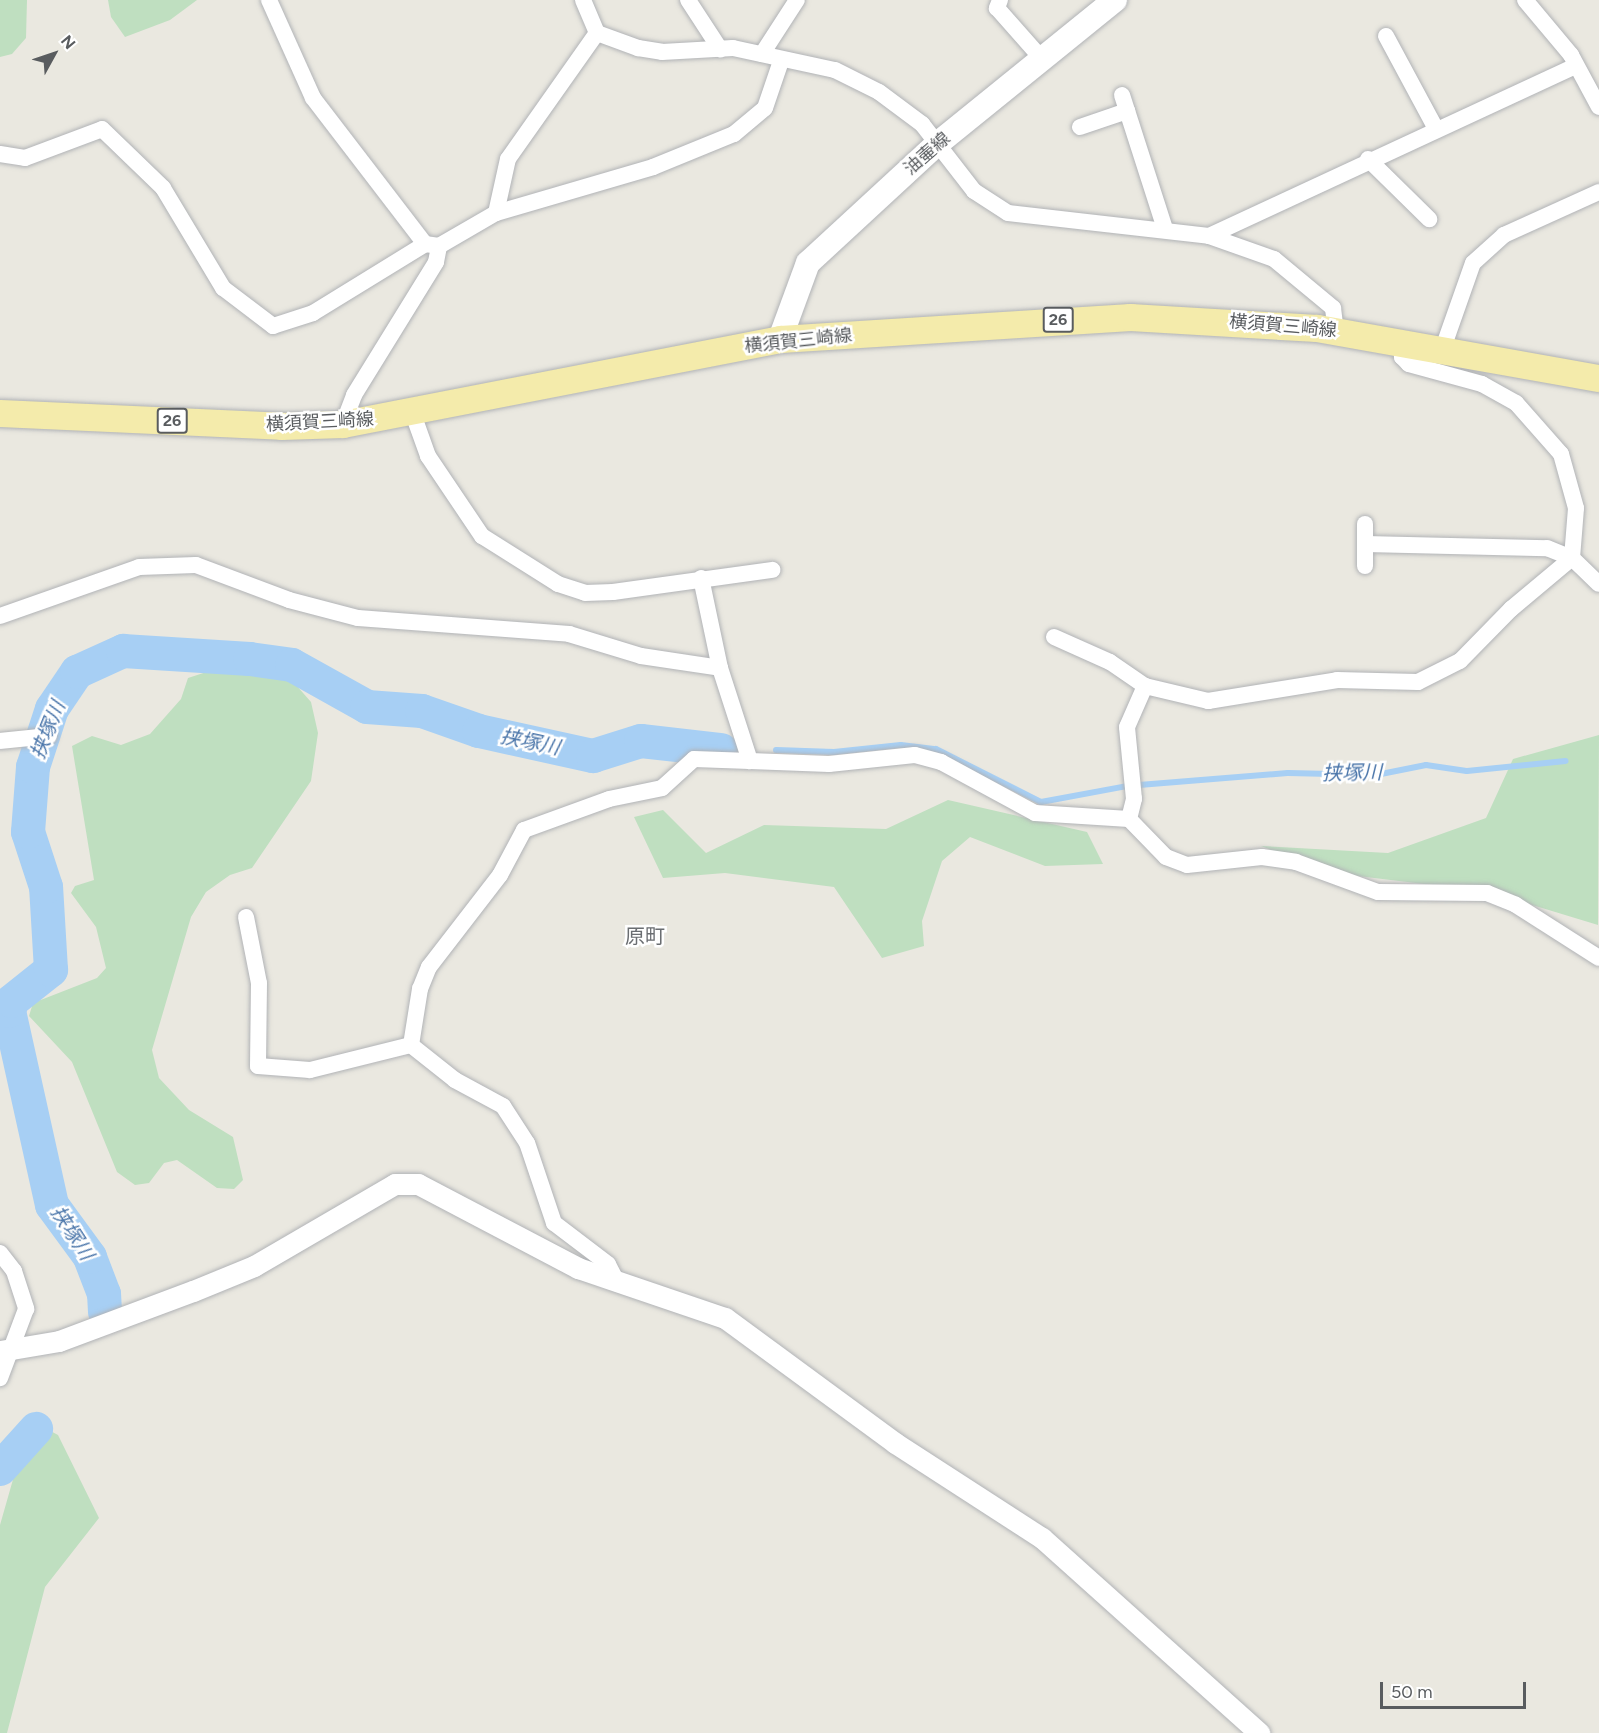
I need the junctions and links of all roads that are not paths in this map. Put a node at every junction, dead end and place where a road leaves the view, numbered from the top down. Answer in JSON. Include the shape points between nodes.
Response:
{"nodes":[{"id":1,"x":269,"y":0,"type":"edge"},
{"id":2,"x":583,"y":0,"type":"edge"},
{"id":3,"x":688,"y":0,"type":"edge"},
{"id":4,"x":797,"y":0,"type":"edge"},
{"id":5,"x":1000,"y":0,"type":"edge"},
{"id":6,"x":1115,"y":0,"type":"edge"},
{"id":7,"x":1525,"y":0,"type":"edge"},
{"id":8,"x":597,"y":33,"type":"junction"},
{"id":9,"x":1386,"y":36,"type":"dead end"},
{"id":10,"x":720,"y":49,"type":"junction"},
{"id":11,"x":762,"y":54,"type":"junction"},
{"id":12,"x":1043,"y":60,"type":"junction"},
{"id":13,"x":781,"y":61,"type":"junction"},
{"id":14,"x":1575,"y":66,"type":"junction"},
{"id":15,"x":1122,"y":94,"type":"dead end"},
{"id":16,"x":1599,"y":107,"type":"edge"},
{"id":17,"x":1127,"y":111,"type":"junction"},
{"id":18,"x":1080,"y":127,"type":"dead end"},
{"id":19,"x":1435,"y":127,"type":"junction"},
{"id":20,"x":938,"y":144,"type":"junction"},
{"id":21,"x":0,"y":154,"type":"edge"},
{"id":22,"x":1368,"y":159,"type":"junction"},
{"id":23,"x":1599,"y":192,"type":"edge"},
{"id":24,"x":496,"y":213,"type":"junction"},
{"id":25,"x":1429,"y":219,"type":"dead end"},
{"id":26,"x":1165,"y":229,"type":"junction"},
{"id":27,"x":1209,"y":236,"type":"junction"},
{"id":28,"x":432,"y":245,"type":"junction"},
{"id":29,"x":1336,"y":331,"type":"junction"},
{"id":30,"x":780,"y":339,"type":"junction"},
{"id":31,"x":1401,"y":340,"type":"junction"},
{"id":32,"x":1443,"y":348,"type":"junction"},
{"id":33,"x":1599,"y":378,"type":"edge"},
{"id":34,"x":0,"y":413,"type":"edge"},
{"id":35,"x":413,"y":414,"type":"junction"},
{"id":36,"x":343,"y":424,"type":"junction"},
{"id":37,"x":1365,"y":524,"type":"dead end"},
{"id":38,"x":1365,"y":544,"type":"junction"},
{"id":39,"x":1572,"y":558,"type":"junction"},
{"id":40,"x":1365,"y":566,"type":"dead end"},
{"id":41,"x":771,"y":570,"type":"dead end"},
{"id":42,"x":1596,"y":575,"type":"edge"},
{"id":43,"x":701,"y":578,"type":"junction"},
{"id":44,"x":0,"y":616,"type":"edge"},
{"id":45,"x":1054,"y":637,"type":"dead end"},
{"id":46,"x":720,"y":668,"type":"junction"},
{"id":47,"x":1144,"y":686,"type":"junction"},
{"id":48,"x":43,"y":738,"type":"dead end"},
{"id":49,"x":0,"y":741,"type":"edge"},
{"id":50,"x":750,"y":761,"type":"junction"},
{"id":51,"x":1130,"y":819,"type":"junction"},
{"id":52,"x":246,"y":917,"type":"dead end"},
{"id":53,"x":1599,"y":958,"type":"edge"},
{"id":54,"x":411,"y":1045,"type":"junction"},
{"id":55,"x":0,"y":1254,"type":"edge"},
{"id":56,"x":618,"y":1284,"type":"junction"},
{"id":57,"x":7,"y":1351,"type":"edge"},
{"id":58,"x":0,"y":1378,"type":"edge"},
{"id":59,"x":1259,"y":1733,"type":"edge"}],
"edges":[{"from":1,"to":28,"type":"street","via":[[313,98]]},
{"from":2,"to":8,"type":"street"},
{"from":3,"to":10,"type":"street"},
{"from":4,"to":11,"type":"street"},
{"from":5,"to":12,"type":"street","via":[[997,8]]},
{"from":6,"to":12,"type":"main road","name":"油壷線"},
{"from":7,"to":14,"type":"street"},
{"from":8,"to":10,"type":"street","via":[[662,52]]},
{"from":8,"to":24,"type":"street","via":[[508,159]]},
{"from":9,"to":19,"type":"street"},
{"from":10,"to":11,"type":"street"},
{"from":11,"to":13,"type":"street"},
{"from":12,"to":20,"type":"main road","name":"油壷線"},
{"from":13,"to":20,"type":"street","via":[[835,70],[894,99]]},
{"from":13,"to":24,"type":"street","via":[[765,108],[734,134],[653,167]]},
{"from":14,"to":16,"type":"street"},
{"from":14,"to":19,"type":"street"},
{"from":15,"to":17,"type":"street"},
{"from":17,"to":18,"type":"street"},
{"from":17,"to":26,"type":"street"},
{"from":19,"to":22,"type":"street"},
{"from":20,"to":26,"type":"street","via":[[974,192],[1008,213]]},
{"from":20,"to":30,"type":"main road","name":"油壷線","via":[[808,262]]},
{"from":21,"to":28,"type":"street","via":[[25,158],[102,129],[163,188],[223,288],[273,326],[313,313]]},
{"from":22,"to":25,"type":"street"},
{"from":22,"to":27,"type":"street"},
{"from":23,"to":32,"type":"street","via":[[1504,235],[1473,263]]},
{"from":24,"to":28,"type":"street"},
{"from":26,"to":27,"type":"street"},
{"from":27,"to":29,"type":"street","via":[[1274,259],[1306,282],[1333,308]]},
{"from":28,"to":36,"type":"street","via":[[436,262],[354,395]]},
{"from":29,"to":30,"type":"main road","name":"横須賀三崎線","number":"26","via":[[1130,317]]},
{"from":29,"to":31,"type":"main road","name":"横須賀三崎線","number":"26"},
{"from":30,"to":35,"type":"main road","name":"横須賀三崎線","number":"26"},
{"from":31,"to":32,"type":"main road","name":"横須賀三崎線","number":"26"},
{"from":31,"to":39,"type":"street","via":[[1402,357],[1409,364],[1499,392],[1550,438],[1561,454],[1576,508]]},
{"from":32,"to":33,"type":"main road","name":"横須賀三崎線","number":"26"},
{"from":34,"to":36,"type":"main road","name":"横須賀三崎線","number":"26","via":[[281,426]]},
{"from":35,"to":36,"type":"main road","name":"横須賀三崎線","number":"26"},
{"from":35,"to":43,"type":"street","via":[[428,456],[456,504],[504,554],[558,584],[585,592]]},
{"from":37,"to":38,"type":"street"},
{"from":38,"to":39,"type":"street","via":[[1547,548]]},
{"from":38,"to":40,"type":"street"},
{"from":39,"to":42,"type":"street"},
{"from":39,"to":47,"type":"street","via":[[1511,609],[1460,661],[1418,682],[1337,681],[1208,700]]},
{"from":41,"to":43,"type":"street"},
{"from":43,"to":46,"type":"street"},
{"from":44,"to":46,"type":"street","via":[[139,567],[196,565],[289,600],[358,618],[569,634],[641,656]]},
{"from":45,"to":47,"type":"street","via":[[1110,662]]},
{"from":46,"to":50,"type":"street"},
{"from":47,"to":51,"type":"street","via":[[1127,727],[1134,799]]},
{"from":48,"to":49,"type":"street"},
{"from":50,"to":51,"type":"street","via":[[829,764],[915,755],[940,762],[1035,813]]},
{"from":50,"to":54,"type":"street","via":[[694,759],[662,788],[609,799],[524,830],[500,875],[429,967],[420,989]]},
{"from":51,"to":53,"type":"street","via":[[1166,857],[1187,865],[1262,857],[1296,862],[1378,892],[1487,893],[1516,905]]},
{"from":52,"to":54,"type":"street","via":[[259,972],[258,1066],[310,1070]]},
{"from":54,"to":56,"type":"street","via":[[455,1080],[503,1106],[527,1143],[554,1224],[608,1264]]},
{"from":55,"to":57,"type":"street","via":[[14,1271],[26,1309]]},
{"from":56,"to":57,"type":"street","via":[[578,1269],[438,1190],[395,1184],[254,1266],[100,1327]]},
{"from":56,"to":59,"type":"street","via":[[725,1318],[895,1443],[1042,1538]]},
{"from":57,"to":58,"type":"street"}]}
